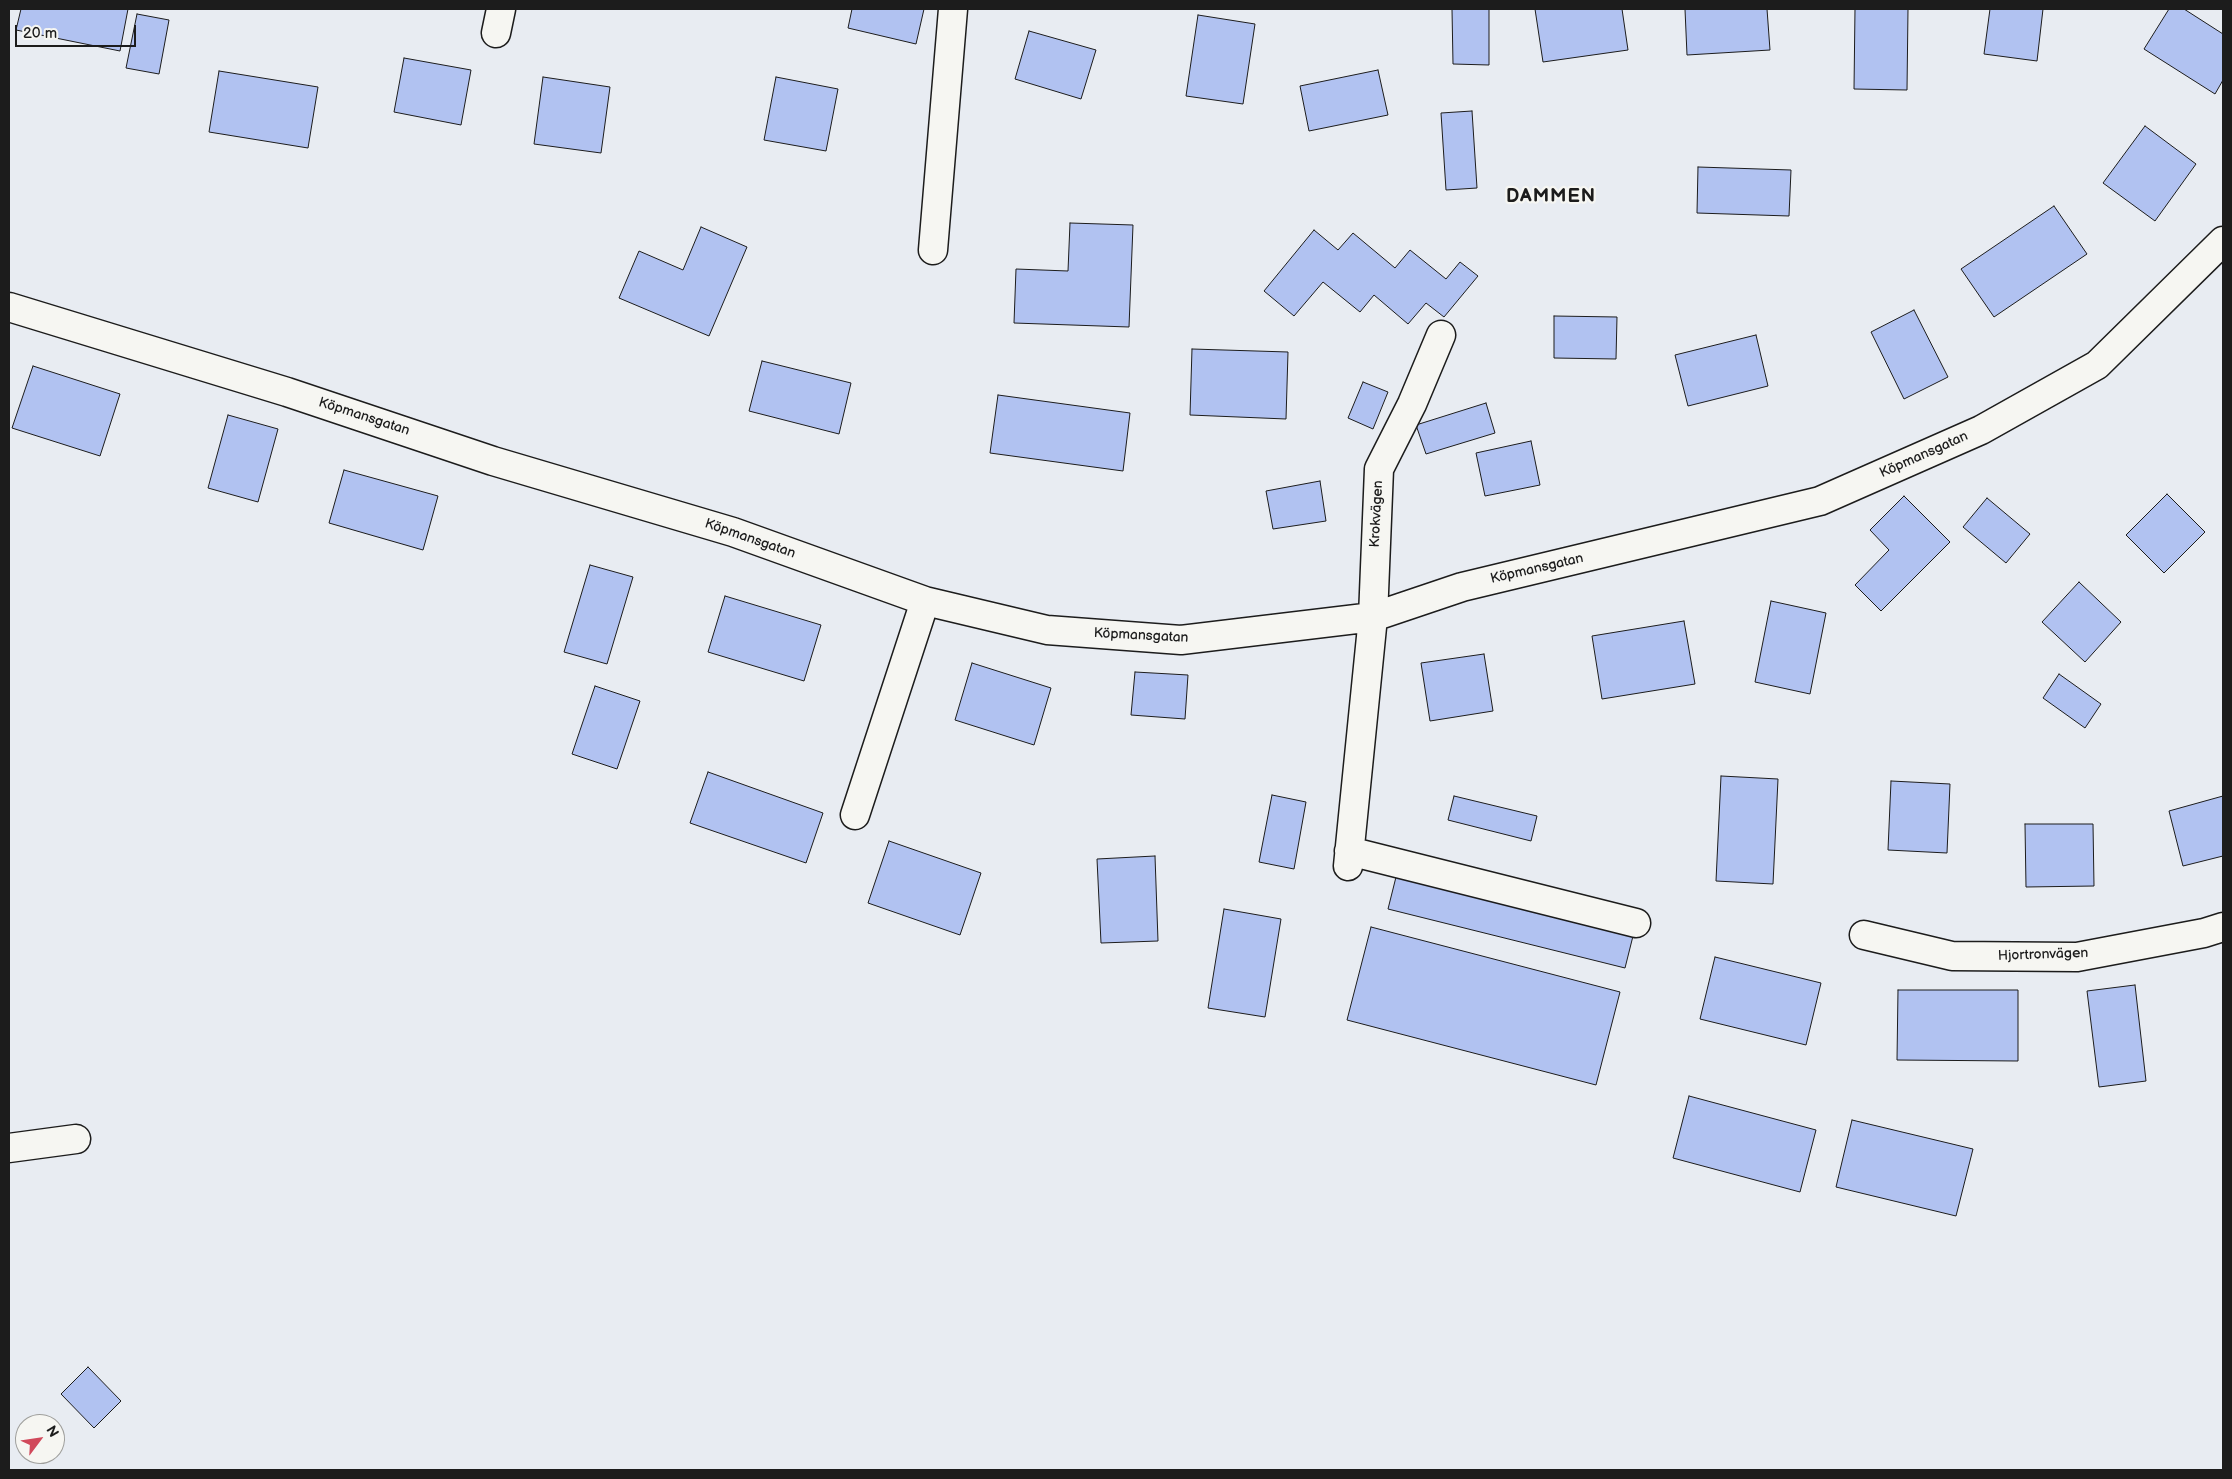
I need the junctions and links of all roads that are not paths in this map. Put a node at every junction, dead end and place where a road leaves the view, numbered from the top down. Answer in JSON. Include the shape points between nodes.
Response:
{"nodes":[{"id":1,"x":953,"y":9,"type":"edge"},
{"id":2,"x":2223,"y":242,"type":"edge"},
{"id":3,"x":933,"y":250,"type":"dead end"},
{"id":4,"x":9,"y":307,"type":"edge"},
{"id":5,"x":1441,"y":335,"type":"dead end"},
{"id":6,"x":925,"y":601,"type":"junction"},
{"id":7,"x":1373,"y":617,"type":"junction"},
{"id":8,"x":855,"y":815,"type":"dead end"},
{"id":9,"x":1636,"y":923,"type":"dead end"},
{"id":10,"x":2223,"y":927,"type":"edge"},
{"id":11,"x":1864,"y":935,"type":"dead end"},
{"id":12,"x":76,"y":1139,"type":"dead end"},
{"id":13,"x":9,"y":1148,"type":"edge"}],
"edges":[{"from":1,"to":3,"type":"street"},
{"from":2,"to":7,"type":"street","name":"Köpmansgatan","via":[[2097,365],[1981,430],[1820,502],[1462,587]]},
{"from":4,"to":6,"type":"street","name":"Köpmansgatan","via":[[733,532]]},
{"from":5,"to":7,"type":"street","name":"Krokvägen","via":[[1412,404],[1379,469]]},
{"from":6,"to":7,"type":"street","name":"Köpmansgatan","via":[[1047,630],[1181,640]]},
{"from":6,"to":8,"type":"street"},
{"from":7,"to":9,"type":"street","name":"Krokvägen","via":[[1349,858]]},
{"from":10,"to":11,"type":"street","name":"Hjortronvägen","via":[[2077,957],[1952,956]]},
{"from":12,"to":13,"type":"street"}]}
